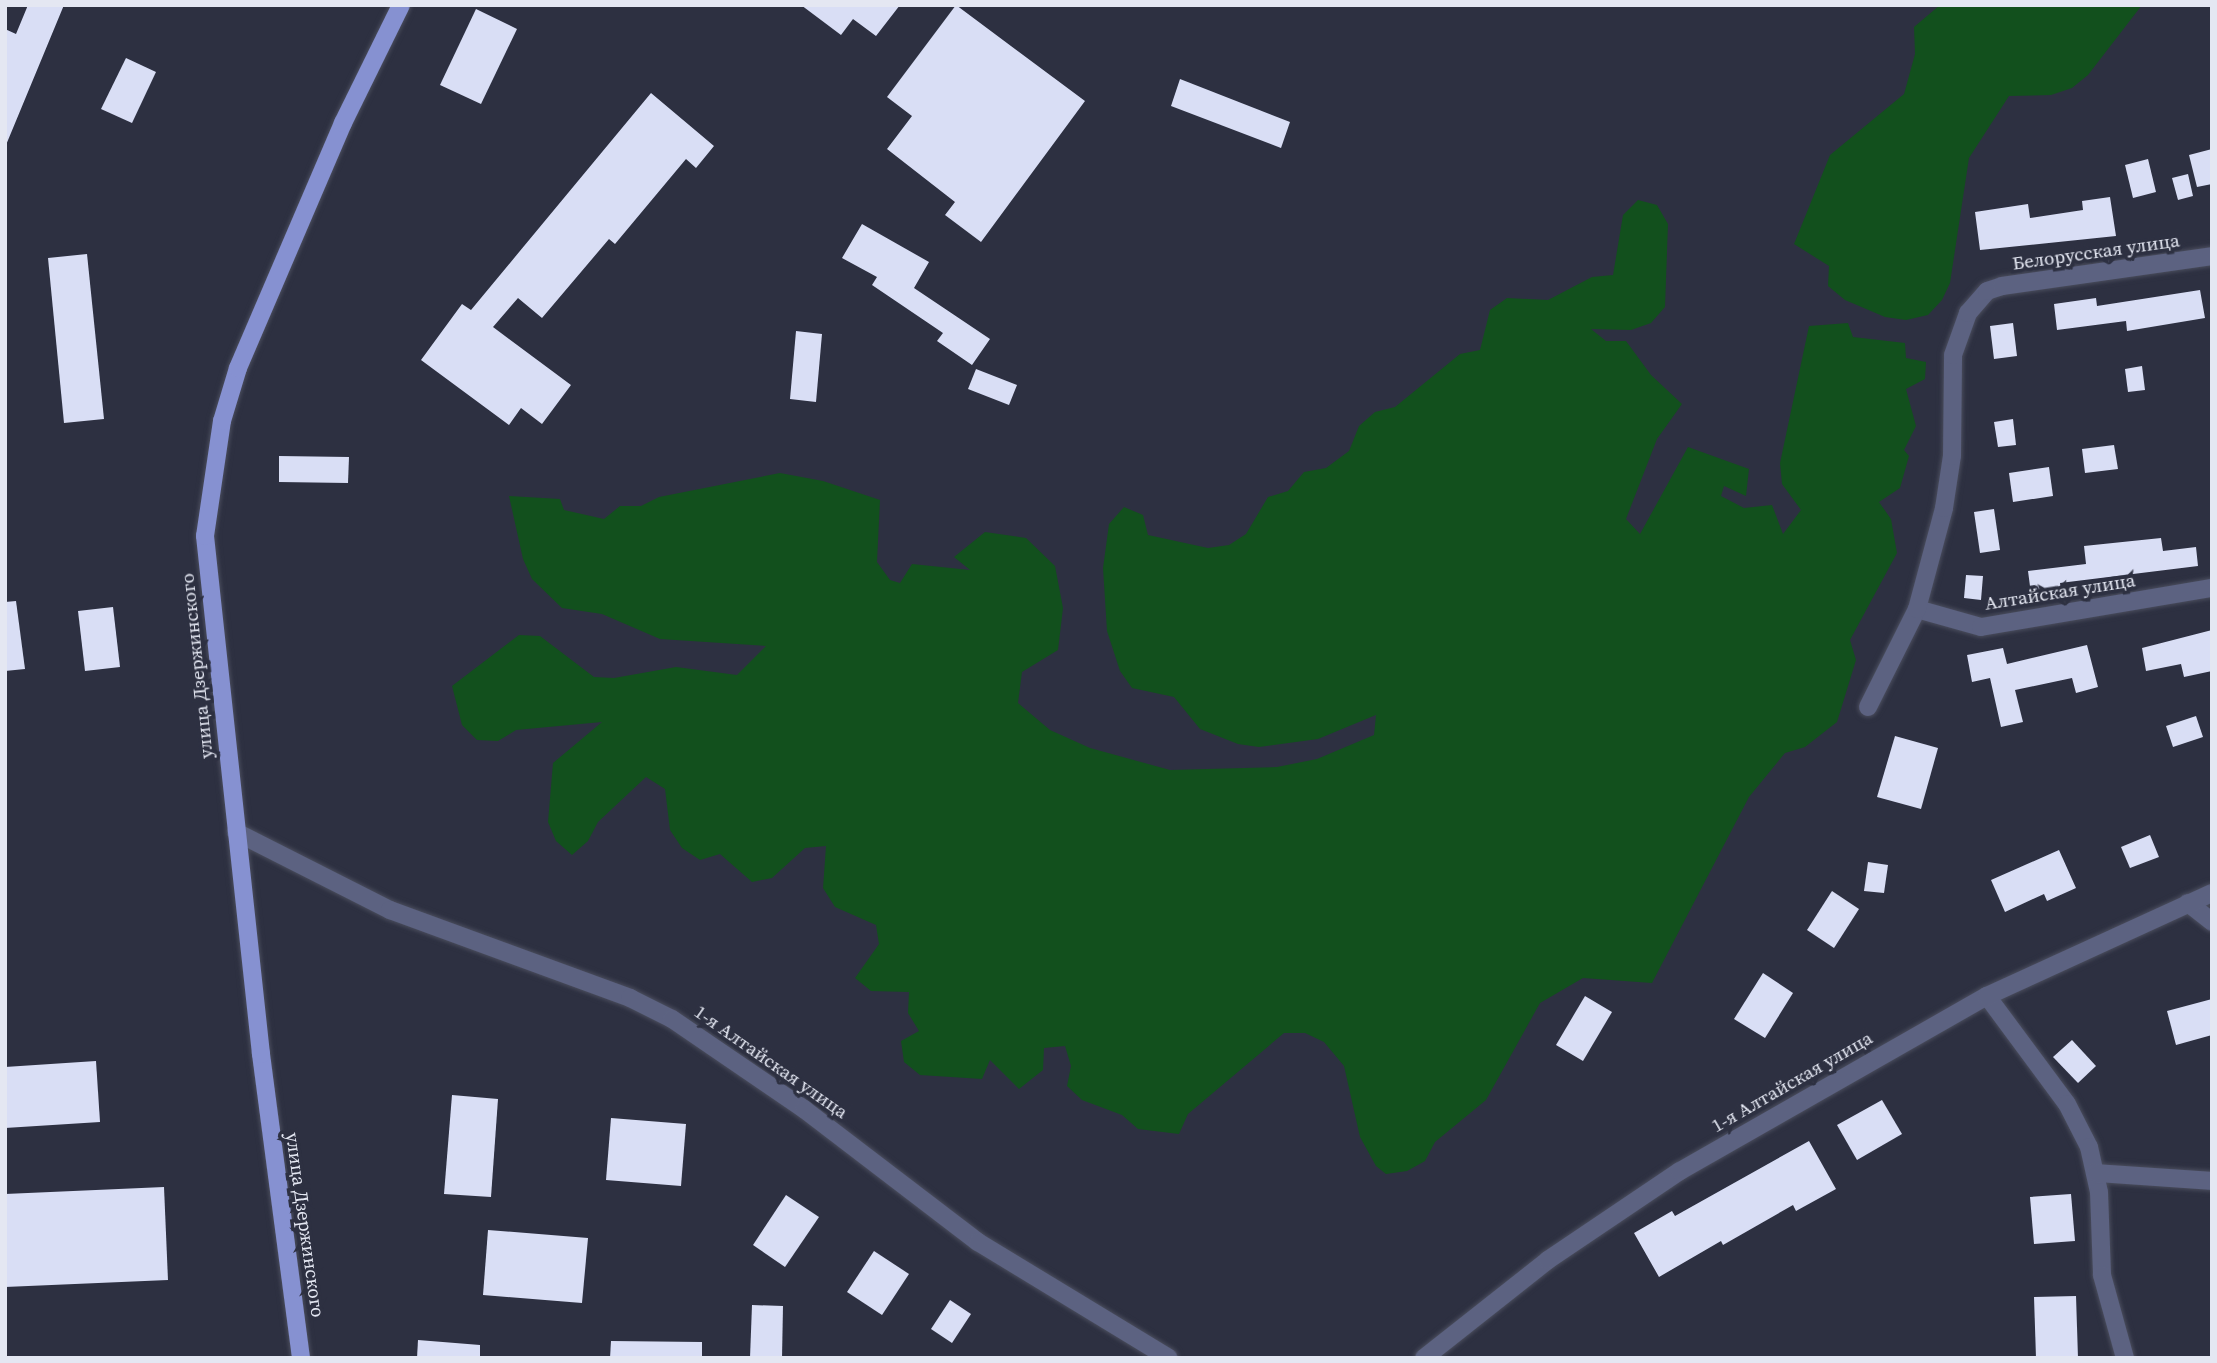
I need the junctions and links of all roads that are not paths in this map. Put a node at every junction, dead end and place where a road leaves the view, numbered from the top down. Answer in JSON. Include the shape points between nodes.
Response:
{"nodes":[{"id":1,"x":401,"y":5,"type":"edge"},
{"id":2,"x":2212,"y":256,"type":"edge"},
{"id":3,"x":2212,"y":589,"type":"edge"},
{"id":4,"x":1917,"y":608,"type":"junction"},
{"id":5,"x":1868,"y":707,"type":"dead end"},
{"id":6,"x":236,"y":832,"type":"junction"},
{"id":7,"x":2212,"y":893,"type":"edge"},
{"id":8,"x":2188,"y":903,"type":"junction"},
{"id":9,"x":2212,"y":922,"type":"edge"},
{"id":10,"x":1987,"y":996,"type":"junction"},
{"id":11,"x":2096,"y":1173,"type":"junction"},
{"id":12,"x":2212,"y":1181,"type":"edge"},
{"id":13,"x":302,"y":1358,"type":"edge"},
{"id":14,"x":1169,"y":1358,"type":"edge"},
{"id":15,"x":1424,"y":1358,"type":"edge"},
{"id":16,"x":2124,"y":1358,"type":"edge"}],
"edges":[{"from":1,"to":6,"type":"main road","name":"улица Дзержинского","via":[[343,123],[253,331],[222,421],[205,536]]},
{"from":2,"to":4,"type":"street","name":"Белорусская улица","via":[[1987,291],[1968,313],[1955,341],[1949,481]]},
{"from":3,"to":4,"type":"street","name":"Алтайская улица","via":[[1997,625],[1963,624]]},
{"from":4,"to":5,"type":"street"},
{"from":6,"to":13,"type":"main road","name":"улица Дзержинского"},
{"from":6,"to":14,"type":"street","name":"1-я Алтайская улица","via":[[390,910],[630,998],[672,1019],[749,1069],[978,1242]]},
{"from":7,"to":8,"type":"street","name":"1-я Алтайская улица"},
{"from":8,"to":9,"type":"street"},
{"from":8,"to":10,"type":"street","name":"1-я Алтайская улица"},
{"from":10,"to":11,"type":"street","via":[[2067,1104]]},
{"from":10,"to":15,"type":"street","name":"1-я Алтайская улица","via":[[1680,1171],[1548,1260]]},
{"from":11,"to":12,"type":"street"},
{"from":11,"to":16,"type":"street","via":[[2102,1275]]}]}
